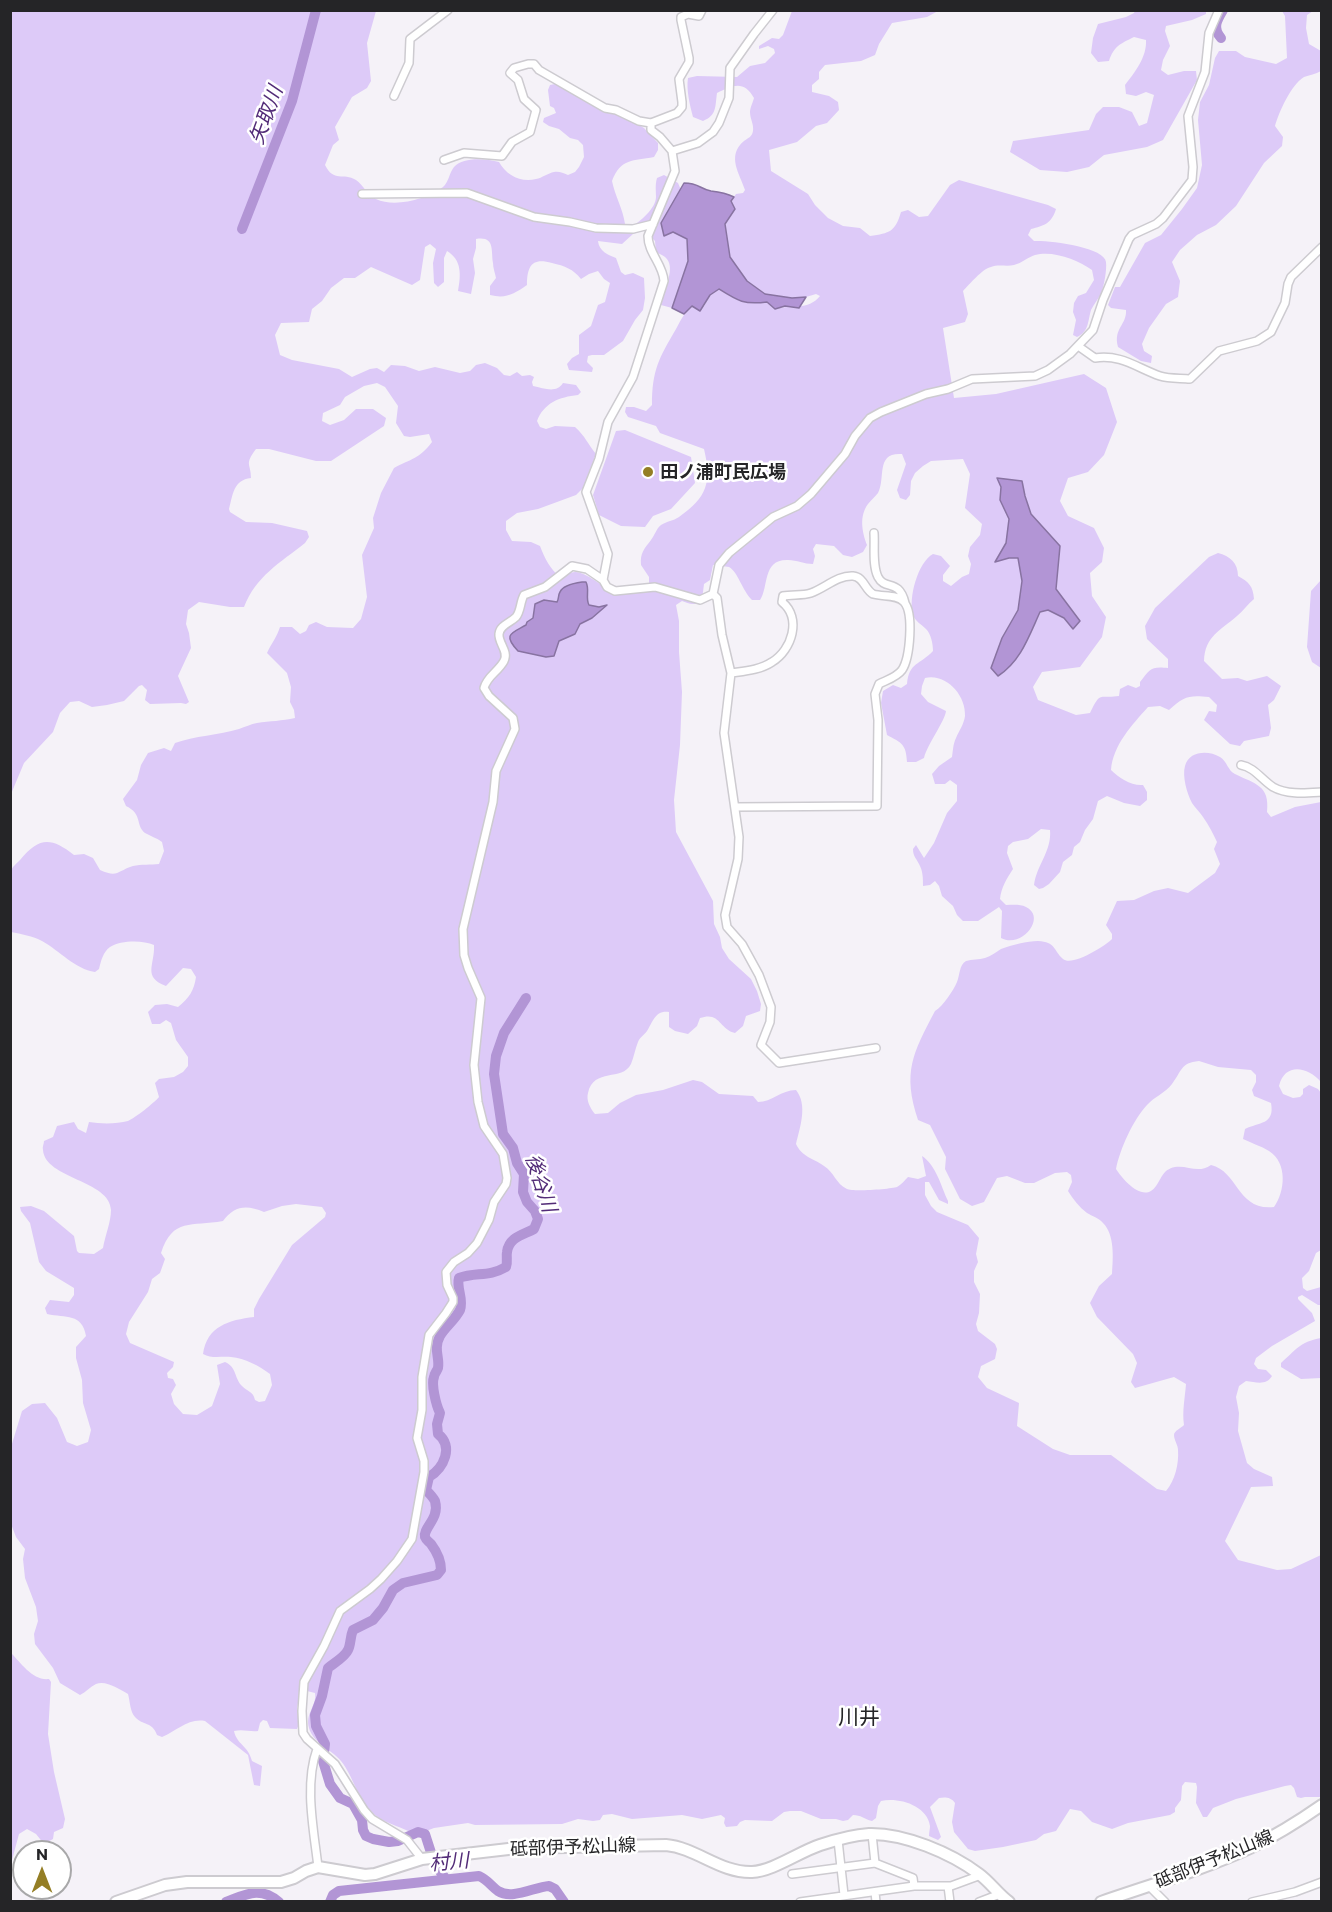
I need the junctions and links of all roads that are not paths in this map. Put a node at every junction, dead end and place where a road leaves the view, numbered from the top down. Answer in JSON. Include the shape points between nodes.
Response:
{"nodes":[{"id":1,"x":448,"y":10,"type":"edge"},
{"id":2,"x":702,"y":10,"type":"edge"},
{"id":3,"x":773,"y":10,"type":"edge"},
{"id":4,"x":1219,"y":10,"type":"edge"},
{"id":5,"x":394,"y":96,"type":"dead end"},
{"id":6,"x":651,"y":123,"type":"junction"},
{"id":7,"x":672,"y":152,"type":"junction"},
{"id":8,"x":444,"y":160,"type":"dead end"},
{"id":9,"x":362,"y":194,"type":"dead end"},
{"id":10,"x":653,"y":224,"type":"junction"},
{"id":11,"x":1322,"y":248,"type":"edge"},
{"id":12,"x":1078,"y":346,"type":"junction"},
{"id":13,"x":874,"y":533,"type":"dead end"},
{"id":14,"x":603,"y":580,"type":"junction"},
{"id":15,"x":713,"y":594,"type":"junction"},
{"id":16,"x":904,"y":603,"type":"junction"},
{"id":17,"x":731,"y":673,"type":"junction"},
{"id":18,"x":1241,"y":765,"type":"dead end"},
{"id":19,"x":1322,"y":792,"type":"edge"},
{"id":20,"x":735,"y":807,"type":"junction"},
{"id":21,"x":876,"y":1048,"type":"dead end"},
{"id":22,"x":317,"y":1749,"type":"junction"},
{"id":23,"x":1322,"y":1805,"type":"edge"},
{"id":24,"x":872,"y":1834,"type":"junction"},
{"id":25,"x":838,"y":1840,"type":"junction"},
{"id":26,"x":422,"y":1859,"type":"junction"},
{"id":27,"x":875,"y":1863,"type":"junction"},
{"id":28,"x":318,"y":1867,"type":"junction"},
{"id":29,"x":841,"y":1869,"type":"junction"},
{"id":30,"x":792,"y":1874,"type":"dead end"},
{"id":31,"x":981,"y":1875,"type":"junction"},
{"id":32,"x":1322,"y":1882,"type":"edge"},
{"id":33,"x":914,"y":1886,"type":"junction"},
{"id":34,"x":948,"y":1886,"type":"junction"},
{"id":35,"x":1149,"y":1886,"type":"junction"},
{"id":36,"x":875,"y":1892,"type":"junction"},
{"id":37,"x":844,"y":1895,"type":"junction"},
{"id":38,"x":1004,"y":1899,"type":"edge"},
{"id":39,"x":116,"y":1902,"type":"edge"},
{"id":40,"x":801,"y":1902,"type":"edge"},
{"id":41,"x":876,"y":1902,"type":"edge"},
{"id":42,"x":950,"y":1902,"type":"edge"},
{"id":43,"x":979,"y":1902,"type":"edge"},
{"id":44,"x":1101,"y":1902,"type":"edge"},
{"id":45,"x":1165,"y":1902,"type":"edge"},
{"id":46,"x":1252,"y":1902,"type":"edge"}],
"edges":[{"from":1,"to":5,"type":"street","via":[[410,39],[409,63]]},
{"from":2,"to":6,"type":"street","via":[[699,16],[684,15],[681,21],[689,58],[679,79],[682,107],[677,113]]},
{"from":3,"to":7,"type":"street","via":[[730,68],[729,98],[713,132],[698,143]]},
{"from":4,"to":12,"type":"street","via":[[1209,33],[1205,72],[1188,116],[1192,180],[1163,218],[1129,239],[1093,330]]},
{"from":6,"to":7,"type":"street","via":[[651,130]]},
{"from":6,"to":8,"type":"street","via":[[605,108],[528,64],[510,73],[518,80],[524,99],[536,110],[530,132],[512,142],[501,156],[464,153]]},
{"from":7,"to":10,"type":"street","via":[[675,171]]},
{"from":9,"to":10,"type":"street","via":[[467,194],[534,218],[633,230]]},
{"from":10,"to":14,"type":"street","via":[[648,244],[664,272],[664,281],[633,377],[608,422],[600,459],[586,492],[608,554]]},
{"from":11,"to":12,"type":"street","via":[[1291,277],[1285,303],[1271,332],[1257,341],[1219,351],[1190,379],[1162,377],[1111,357],[1095,358]]},
{"from":12,"to":15,"type":"street","via":[[1061,362],[1035,376],[972,379],[870,418],[811,494],[773,517],[729,553],[719,565]]},
{"from":13,"to":16,"type":"street","via":[[878,575],[900,590]]},
{"from":14,"to":15,"type":"street","via":[[615,591],[655,587],[700,600]]},
{"from":14,"to":22,"type":"street","via":[[587,569],[572,567],[545,587],[524,595],[517,616],[500,631],[503,661],[484,688],[513,718],[515,729],[496,771],[493,802],[464,919],[463,939],[468,968],[481,998],[474,1065],[478,1102],[484,1126],[503,1154],[507,1178],[477,1243],[446,1272],[453,1302],[427,1341],[417,1438],[424,1472],[412,1539],[381,1579],[340,1611],[304,1682],[303,1733]]},
{"from":15,"to":17,"type":"street","via":[[717,598]]},
{"from":16,"to":17,"type":"street","via":[[872,593],[853,576],[811,593],[783,596],[782,602],[791,611],[793,628],[780,656],[758,669]]},
{"from":16,"to":20,"type":"street","via":[[908,656],[898,675],[879,684],[875,694],[877,806]]},
{"from":17,"to":20,"type":"street","via":[[724,733]]},
{"from":18,"to":19,"type":"street","via":[[1275,788]]},
{"from":20,"to":21,"type":"street","via":[[739,848],[725,915],[727,927],[742,944],[759,975],[771,1007],[761,1046],[779,1063]]},
{"from":22,"to":26,"type":"street","via":[[335,1764],[372,1819],[407,1840]]},
{"from":22,"to":28,"type":"street","via":[[311,1794]]},
{"from":23,"to":35,"type":"main road","name":"砥部伊予松山線","via":[[1250,1848]]},
{"from":24,"to":25,"type":"main road","name":"砥部伊予松山線"},
{"from":24,"to":27,"type":"street"},
{"from":24,"to":31,"type":"main road","name":"砥部伊予松山線","via":[[942,1852]]},
{"from":25,"to":26,"type":"main road","name":"砥部伊予松山線","via":[[755,1872],[736,1871],[666,1845],[517,1848]]},
{"from":25,"to":29,"type":"street"},
{"from":26,"to":28,"type":"main road","name":"砥部伊予松山線","via":[[375,1875]]},
{"from":27,"to":29,"type":"street"},
{"from":27,"to":33,"type":"street","via":[[913,1878]]},
{"from":28,"to":39,"type":"main road","via":[[281,1882],[187,1882],[165,1885]]},
{"from":29,"to":30,"type":"street"},
{"from":29,"to":37,"type":"street"},
{"from":31,"to":34,"type":"street"},
{"from":31,"to":38,"type":"main road","name":"砥部伊予松山線"},
{"from":32,"to":46,"type":"street"},
{"from":33,"to":34,"type":"street"},
{"from":33,"to":36,"type":"street"},
{"from":34,"to":42,"type":"street"},
{"from":35,"to":44,"type":"main road","name":"砥部伊予松山線"},
{"from":35,"to":45,"type":"street"},
{"from":36,"to":37,"type":"street"},
{"from":36,"to":41,"type":"street"},
{"from":37,"to":40,"type":"street"},
{"from":38,"to":43,"type":"street"}]}
